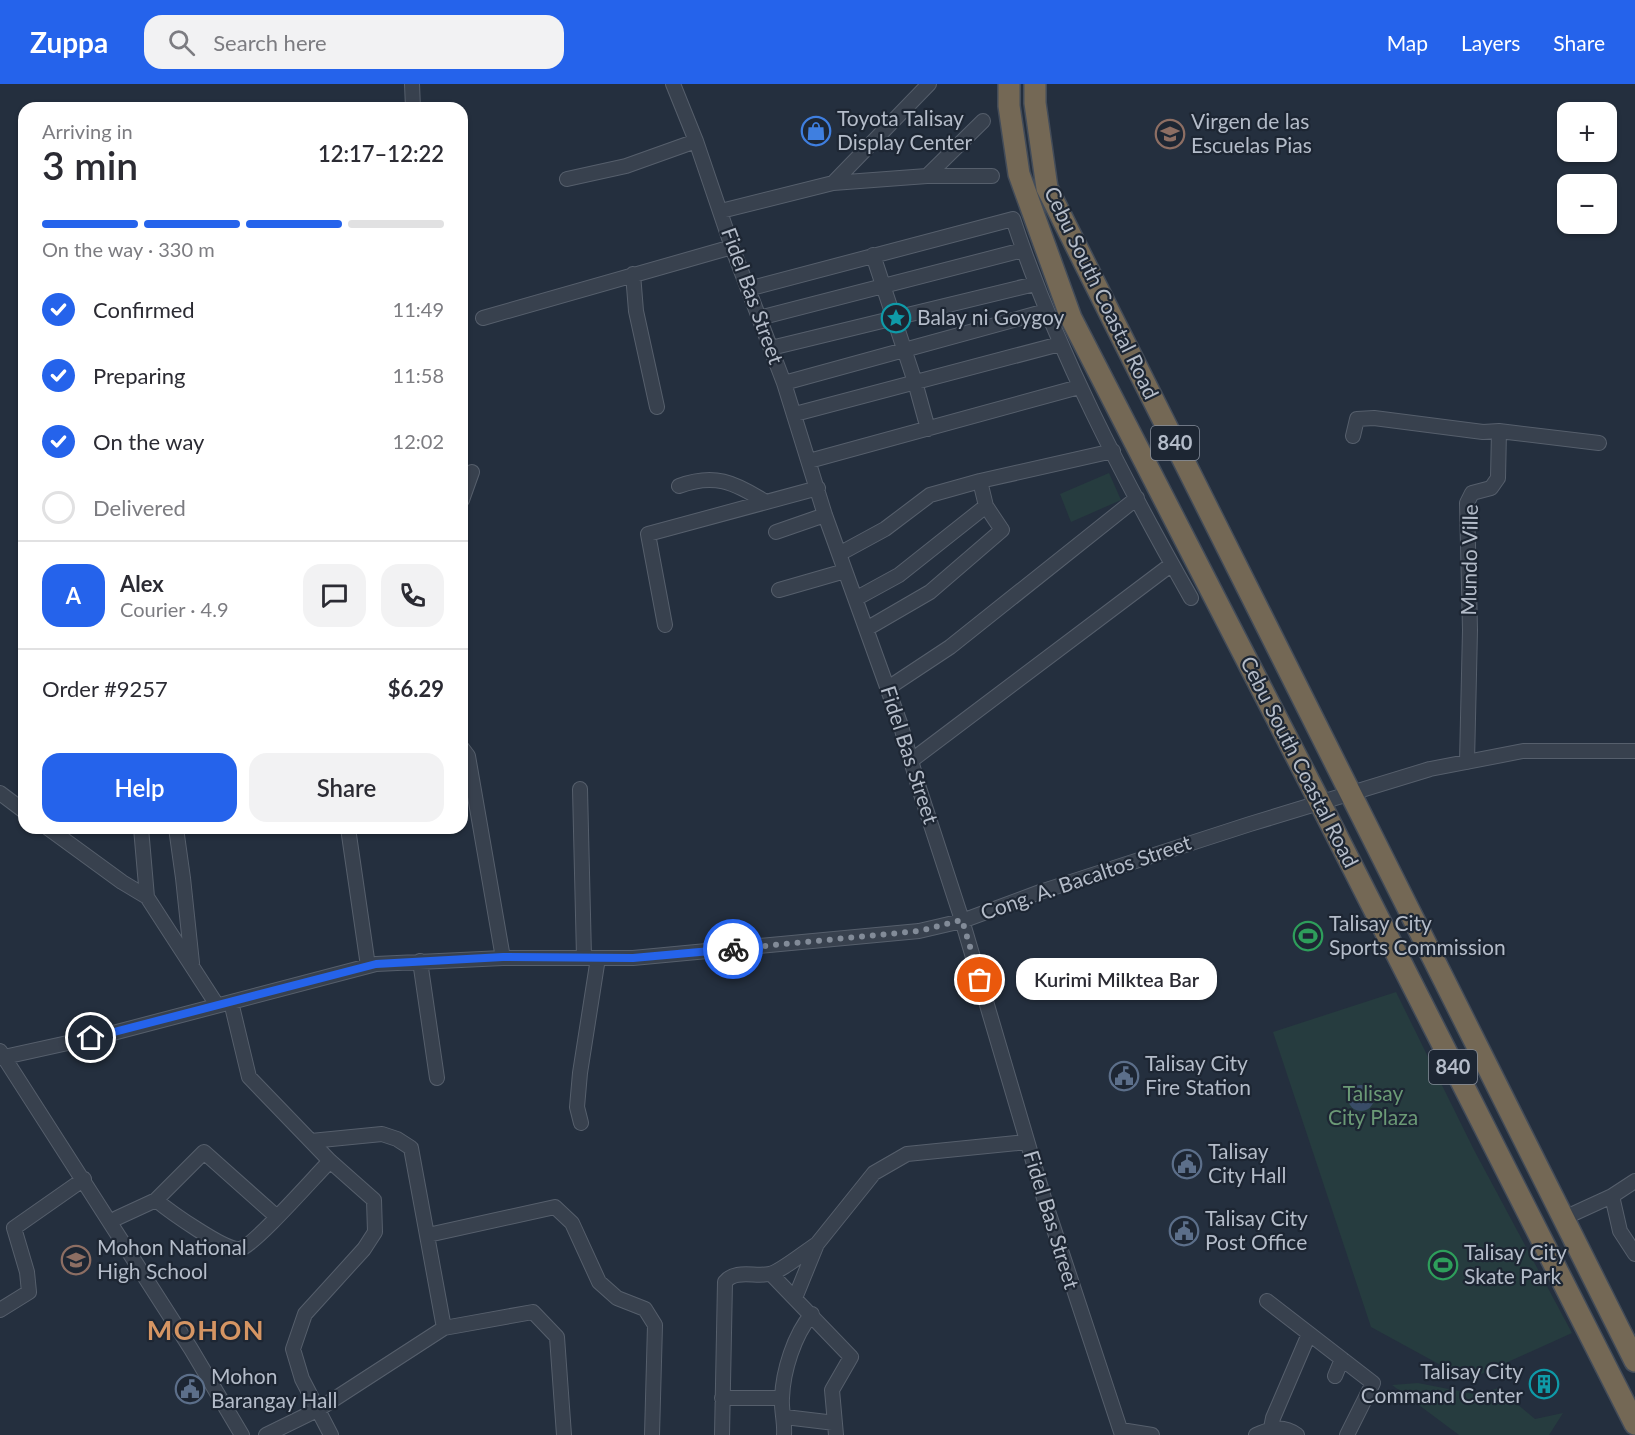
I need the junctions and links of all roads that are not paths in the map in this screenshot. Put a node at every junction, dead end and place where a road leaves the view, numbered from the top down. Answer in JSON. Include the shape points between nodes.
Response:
{"nodes":[{"id":1,"x":412,"y":84,"type":"edge"},
{"id":2,"x":673,"y":84,"type":"edge"},
{"id":3,"x":929,"y":84,"type":"edge"},
{"id":4,"x":1009,"y":84,"type":"edge"},
{"id":5,"x":1035,"y":84,"type":"edge"},
{"id":6,"x":413,"y":102,"type":"edge"},
{"id":7,"x":983,"y":121,"type":"dead end"},
{"id":8,"x":696,"y":141,"type":"junction"},
{"id":9,"x":927,"y":176,"type":"junction"},
{"id":10,"x":992,"y":176,"type":"dead end"},
{"id":11,"x":567,"y":179,"type":"dead end"},
{"id":12,"x":833,"y":183,"type":"junction"},
{"id":13,"x":721,"y":211,"type":"junction"},
{"id":14,"x":732,"y":246,"type":"junction"},
{"id":15,"x":1023,"y":250,"type":"junction"},
{"id":16,"x":873,"y":255,"type":"junction"},
{"id":17,"x":633,"y":274,"type":"junction"},
{"id":18,"x":1035,"y":284,"type":"junction"},
{"id":19,"x":883,"y":287,"type":"junction"},
{"id":20,"x":748,"y":289,"type":"junction"},
{"id":21,"x":1046,"y":311,"type":"junction"},
{"id":22,"x":483,"y":318,"type":"dead end"},
{"id":23,"x":759,"y":318,"type":"junction"},
{"id":24,"x":893,"y":319,"type":"junction"},
{"id":25,"x":1060,"y":344,"type":"junction"},
{"id":26,"x":771,"y":348,"type":"junction"},
{"id":27,"x":904,"y":350,"type":"junction"},
{"id":28,"x":1077,"y":354,"type":"junction"},
{"id":29,"x":915,"y":382,"type":"junction"},
{"id":30,"x":784,"y":383,"type":"junction"},
{"id":31,"x":1079,"y":387,"type":"junction"},
{"id":32,"x":657,"y":407,"type":"dead end"},
{"id":33,"x":795,"y":414,"type":"junction"},
{"id":34,"x":928,"y":429,"type":"junction"},
{"id":35,"x":1499,"y":431,"type":"junction"},
{"id":36,"x":1353,"y":436,"type":"dead end"},
{"id":37,"x":1599,"y":443,"type":"dead end"},
{"id":38,"x":1113,"y":451,"type":"junction"},
{"id":39,"x":809,"y":460,"type":"junction"},
{"id":40,"x":472,"y":472,"type":"dead end"},
{"id":41,"x":980,"y":480,"type":"junction"},
{"id":42,"x":468,"y":483,"type":"edge"},
{"id":43,"x":679,"y":486,"type":"dead end"},
{"id":44,"x":818,"y":488,"type":"junction"},
{"id":45,"x":1137,"y":498,"type":"junction"},
{"id":46,"x":764,"y":501,"type":"junction"},
{"id":47,"x":987,"y":506,"type":"junction"},
{"id":48,"x":825,"y":515,"type":"junction"},
{"id":49,"x":776,"y":532,"type":"dead end"},
{"id":50,"x":839,"y":554,"type":"junction"},
{"id":51,"x":1172,"y":564,"type":"junction"},
{"id":52,"x":845,"y":571,"type":"junction"},
{"id":53,"x":779,"y":590,"type":"dead end"},
{"id":54,"x":856,"y":597,"type":"junction"},
{"id":55,"x":1191,"y":598,"type":"dead end"},
{"id":56,"x":665,"y":625,"type":"dead end"},
{"id":57,"x":868,"y":628,"type":"junction"},
{"id":58,"x":888,"y":688,"type":"junction"},
{"id":59,"x":1635,"y":751,"type":"edge"},
{"id":60,"x":468,"y":756,"type":"edge"},
{"id":61,"x":912,"y":760,"type":"junction"},
{"id":62,"x":1467,"y":762,"type":"junction"},
{"id":63,"x":580,"y":789,"type":"dead end"},
{"id":64,"x":1350,"y":792,"type":"junction"},
{"id":65,"x":0,"y":793,"type":"edge"},
{"id":66,"x":1320,"y":802,"type":"junction"},
{"id":67,"x":18,"y":806,"type":"edge"},
{"id":68,"x":56,"y":834,"type":"edge"},
{"id":69,"x":142,"y":834,"type":"edge"},
{"id":70,"x":177,"y":834,"type":"edge"},
{"id":71,"x":349,"y":834,"type":"edge"},
{"id":72,"x":147,"y":897,"type":"junction"},
{"id":73,"x":962,"y":920,"type":"junction"},
{"id":74,"x":503,"y":957,"type":"junction"},
{"id":75,"x":591,"y":958,"type":"junction"},
{"id":76,"x":420,"y":961,"type":"junction"},
{"id":77,"x":193,"y":965,"type":"junction"},
{"id":78,"x":368,"y":966,"type":"junction"},
{"id":79,"x":231,"y":1002,"type":"junction"},
{"id":80,"x":217,"y":1005,"type":"junction"},
{"id":81,"x":2,"y":1055,"type":"edge"},
{"id":82,"x":437,"y":1078,"type":"dead end"},
{"id":83,"x":581,"y":1123,"type":"dead end"},
{"id":84,"x":311,"y":1142,"type":"junction"},
{"id":85,"x":1027,"y":1142,"type":"junction"},
{"id":86,"x":330,"y":1161,"type":"junction"},
{"id":87,"x":84,"y":1179,"type":"junction"},
{"id":88,"x":1635,"y":1181,"type":"edge"},
{"id":89,"x":1611,"y":1196,"type":"junction"},
{"id":90,"x":156,"y":1200,"type":"junction"},
{"id":91,"x":277,"y":1217,"type":"junction"},
{"id":92,"x":117,"y":1218,"type":"dead end"},
{"id":93,"x":1564,"y":1218,"type":"junction"},
{"id":94,"x":428,"y":1235,"type":"junction"},
{"id":95,"x":817,"y":1244,"type":"junction"},
{"id":96,"x":1635,"y":1254,"type":"edge"},
{"id":97,"x":771,"y":1274,"type":"junction"},
{"id":98,"x":795,"y":1298,"type":"junction"},
{"id":99,"x":1267,"y":1301,"type":"dead end"},
{"id":100,"x":0,"y":1310,"type":"edge"},
{"id":101,"x":812,"y":1314,"type":"junction"},
{"id":102,"x":444,"y":1328,"type":"junction"},
{"id":103,"x":1310,"y":1334,"type":"junction"},
{"id":104,"x":1342,"y":1359,"type":"junction"},
{"id":105,"x":1635,"y":1361,"type":"edge"},
{"id":106,"x":1335,"y":1376,"type":"dead end"},
{"id":107,"x":722,"y":1398,"type":"junction"},
{"id":108,"x":782,"y":1398,"type":"junction"},
{"id":109,"x":319,"y":1409,"type":"junction"},
{"id":110,"x":785,"y":1417,"type":"junction"},
{"id":111,"x":1635,"y":1424,"type":"edge"},
{"id":112,"x":1271,"y":1428,"type":"junction"},
{"id":113,"x":835,"y":1429,"type":"edge"},
{"id":114,"x":1121,"y":1432,"type":"edge"},
{"id":115,"x":242,"y":1435,"type":"edge"},
{"id":116,"x":266,"y":1435,"type":"edge"},
{"id":117,"x":331,"y":1435,"type":"edge"},
{"id":118,"x":564,"y":1435,"type":"edge"},
{"id":119,"x":652,"y":1435,"type":"edge"},
{"id":120,"x":722,"y":1435,"type":"edge"},
{"id":121,"x":784,"y":1435,"type":"edge"},
{"id":122,"x":1152,"y":1435,"type":"edge"},
{"id":123,"x":1256,"y":1435,"type":"edge"},
{"id":124,"x":1297,"y":1435,"type":"edge"},
{"id":125,"x":1347,"y":1435,"type":"edge"}],
"edges":[{"from":1,"to":6,"type":"street"},
{"from":2,"to":8,"type":"street","name":"Fidel Bas Street"},
{"from":3,"to":12,"type":"street"},
{"from":4,"to":28,"type":"highway","name":"Cebu South Coastal Road","number":"840","via":[[1019,174],[1071,318]]},
{"from":5,"to":64,"type":"highway","name":"Cebu South Coastal Road","number":"840","via":[[1047,188]]},
{"from":7,"to":9,"type":"street"},
{"from":8,"to":11,"type":"street","via":[[626,166]]},
{"from":8,"to":13,"type":"street","name":"Fidel Bas Street"},
{"from":9,"to":10,"type":"street"},
{"from":9,"to":12,"type":"street"},
{"from":12,"to":13,"type":"street"},
{"from":13,"to":14,"type":"street","name":"Fidel Bas Street"},
{"from":14,"to":17,"type":"street"},
{"from":14,"to":20,"type":"street","name":"Fidel Bas Street"},
{"from":15,"to":16,"type":"street","via":[[1013,219]]},
{"from":15,"to":18,"type":"street"},
{"from":15,"to":19,"type":"street"},
{"from":16,"to":19,"type":"street"},
{"from":16,"to":20,"type":"street"},
{"from":17,"to":22,"type":"street"},
{"from":17,"to":32,"type":"street","via":[[636,311]]},
{"from":18,"to":21,"type":"street"},
{"from":18,"to":24,"type":"street"},
{"from":19,"to":23,"type":"street"},
{"from":19,"to":24,"type":"street"},
{"from":20,"to":23,"type":"street","name":"Fidel Bas Street"},
{"from":21,"to":25,"type":"street"},
{"from":21,"to":27,"type":"street"},
{"from":23,"to":26,"type":"street","name":"Fidel Bas Street"},
{"from":24,"to":26,"type":"street"},
{"from":24,"to":27,"type":"street"},
{"from":25,"to":28,"type":"street"},
{"from":25,"to":29,"type":"street"},
{"from":26,"to":30,"type":"street","name":"Fidel Bas Street"},
{"from":27,"to":29,"type":"street"},
{"from":27,"to":30,"type":"street"},
{"from":28,"to":31,"type":"street"},
{"from":28,"to":66,"type":"highway","name":"Cebu South Coastal Road","number":"840"},
{"from":29,"to":33,"type":"street"},
{"from":29,"to":34,"type":"street"},
{"from":30,"to":33,"type":"street","name":"Fidel Bas Street"},
{"from":31,"to":34,"type":"street"},
{"from":31,"to":38,"type":"street"},
{"from":33,"to":39,"type":"street","name":"Fidel Bas Street"},
{"from":34,"to":39,"type":"street"},
{"from":35,"to":36,"type":"street","via":[[1374,418],[1357,419]]},
{"from":35,"to":37,"type":"street"},
{"from":35,"to":62,"type":"street","name":"Mundo Ville","via":[[1498,478],[1491,488],[1472,493],[1467,503]]},
{"from":38,"to":41,"type":"street"},
{"from":38,"to":45,"type":"street"},
{"from":39,"to":44,"type":"street","name":"Fidel Bas Street"},
{"from":40,"to":42,"type":"street"},
{"from":41,"to":47,"type":"street"},
{"from":41,"to":50,"type":"street","via":[[930,495],[885,529]]},
{"from":43,"to":46,"type":"street","via":[[715,479],[747,490]]},
{"from":44,"to":46,"type":"street"},
{"from":44,"to":48,"type":"street","name":"Fidel Bas Street"},
{"from":45,"to":51,"type":"street"},
{"from":45,"to":58,"type":"street","via":[[950,647]]},
{"from":46,"to":56,"type":"street","via":[[648,534]]},
{"from":47,"to":54,"type":"street","via":[[899,575]]},
{"from":47,"to":57,"type":"street","via":[[1002,530],[930,592]]},
{"from":48,"to":49,"type":"street"},
{"from":48,"to":50,"type":"street","name":"Fidel Bas Street"},
{"from":50,"to":52,"type":"street","name":"Fidel Bas Street"},
{"from":51,"to":55,"type":"street"},
{"from":51,"to":61,"type":"street"},
{"from":52,"to":53,"type":"street"},
{"from":52,"to":54,"type":"street","name":"Fidel Bas Street"},
{"from":54,"to":57,"type":"street","name":"Fidel Bas Street"},
{"from":57,"to":58,"type":"street","name":"Fidel Bas Street"},
{"from":58,"to":61,"type":"street","name":"Fidel Bas Street"},
{"from":59,"to":62,"type":"street","name":"Cong. A. Bacaltos Street","via":[[1523,751]]},
{"from":60,"to":74,"type":"street"},
{"from":61,"to":73,"type":"street","name":"Fidel Bas Street"},
{"from":62,"to":64,"type":"street","name":"Cong. A. Bacaltos Street"},
{"from":63,"to":75,"type":"street"},
{"from":64,"to":66,"type":"street","name":"Cong. A. Bacaltos Street"},
{"from":64,"to":93,"type":"highway","name":"Cebu South Coastal Road","number":"840"},
{"from":65,"to":67,"type":"street"},
{"from":66,"to":73,"type":"street","name":"Cong. A. Bacaltos Street"},
{"from":66,"to":111,"type":"highway","name":"Cebu South Coastal Road","number":"840"},
{"from":68,"to":72,"type":"street"},
{"from":69,"to":72,"type":"street"},
{"from":70,"to":77,"type":"street"},
{"from":71,"to":78,"type":"street"},
{"from":72,"to":77,"type":"street"},
{"from":73,"to":75,"type":"street","name":"Cong. A. Bacaltos Street","via":[[919,931],[832,940],[633,958]]},
{"from":73,"to":85,"type":"street","name":"Fidel Bas Street"},
{"from":74,"to":75,"type":"street","name":"Cong. A. Bacaltos Street"},
{"from":74,"to":76,"type":"street","name":"Cong. A. Bacaltos Street"},
{"from":75,"to":83,"type":"street","via":[[577,1107]]},
{"from":76,"to":78,"type":"street","name":"Cong. A. Bacaltos Street"},
{"from":76,"to":82,"type":"street"},
{"from":77,"to":80,"type":"street"},
{"from":78,"to":79,"type":"street","name":"Cong. A. Bacaltos Street"},
{"from":79,"to":80,"type":"street","name":"Cong. A. Bacaltos Street"},
{"from":79,"to":84,"type":"street","via":[[249,1077]]},
{"from":80,"to":81,"type":"street","name":"Cong. A. Bacaltos Street","via":[[113,1033]]},
{"from":81,"to":87,"type":"street"},
{"from":84,"to":86,"type":"street"},
{"from":84,"to":94,"type":"street","via":[[382,1134],[411,1148]]},
{"from":85,"to":95,"type":"street","via":[[899,1157],[874,1173]]},
{"from":85,"to":114,"type":"street","name":"Fidel Bas Street"},
{"from":86,"to":91,"type":"street"},
{"from":86,"to":109,"type":"street","via":[[374,1200],[375,1232],[305,1314],[293,1348],[302,1378]]},
{"from":87,"to":100,"type":"street","via":[[14,1228],[29,1293]]},
{"from":87,"to":115,"type":"street"},
{"from":88,"to":89,"type":"street"},
{"from":89,"to":93,"type":"street"},
{"from":89,"to":96,"type":"street","via":[[1620,1231]]},
{"from":90,"to":91,"type":"street","via":[[220,1243],[240,1249]]},
{"from":90,"to":91,"type":"street","via":[[204,1152]]},
{"from":90,"to":92,"type":"street"},
{"from":93,"to":105,"type":"highway","name":"Cebu South Coastal Road","number":"840"},
{"from":94,"to":102,"type":"street"},
{"from":94,"to":119,"type":"street","via":[[555,1207],[572,1223],[599,1282],[617,1298],[645,1309],[655,1324]]},
{"from":95,"to":97,"type":"street"},
{"from":95,"to":98,"type":"street"},
{"from":97,"to":98,"type":"street"},
{"from":97,"to":107,"type":"street","via":[[748,1274],[724,1282]]},
{"from":98,"to":101,"type":"street"},
{"from":99,"to":103,"type":"street"},
{"from":101,"to":108,"type":"street","via":[[793,1344]]},
{"from":101,"to":113,"type":"street","via":[[851,1357],[832,1390]]},
{"from":102,"to":109,"type":"street"},
{"from":102,"to":118,"type":"street","via":[[533,1312],[557,1337]]},
{"from":103,"to":104,"type":"street"},
{"from":103,"to":112,"type":"street"},
{"from":104,"to":106,"type":"street"},
{"from":104,"to":125,"type":"street","via":[[1373,1383]]},
{"from":107,"to":108,"type":"street"},
{"from":107,"to":120,"type":"street"},
{"from":108,"to":110,"type":"street"},
{"from":109,"to":116,"type":"street"},
{"from":109,"to":117,"type":"street"},
{"from":110,"to":113,"type":"street"},
{"from":110,"to":121,"type":"street"},
{"from":112,"to":123,"type":"street"},
{"from":112,"to":124,"type":"street"},
{"from":114,"to":122,"type":"street"}]}
